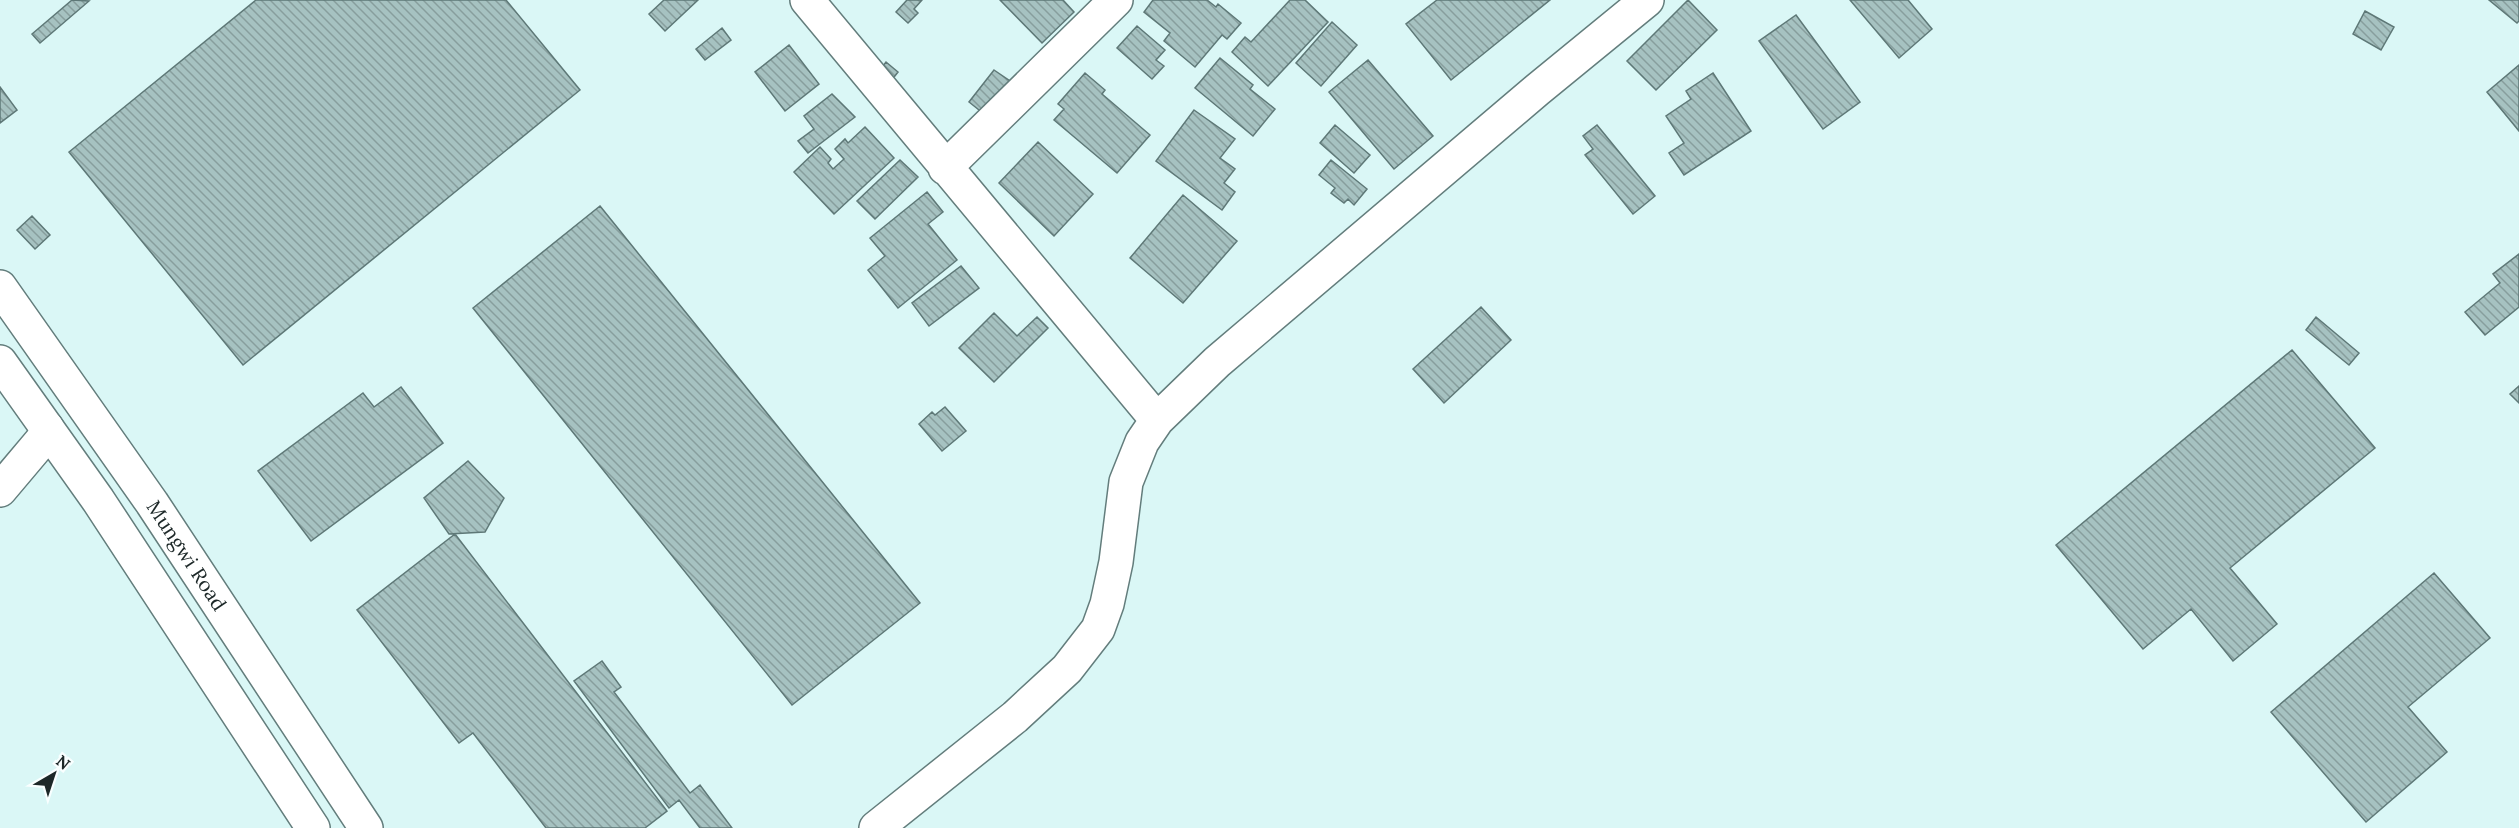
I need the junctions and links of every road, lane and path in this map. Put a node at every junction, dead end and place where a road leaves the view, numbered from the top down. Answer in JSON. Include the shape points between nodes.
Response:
{"nodes":[{"id":1,"x":807,"y":0,"type":"edge"},
{"id":2,"x":1116,"y":0,"type":"edge"},
{"id":3,"x":1647,"y":0,"type":"edge"},
{"id":4,"x":945,"y":168,"type":"junction"},
{"id":5,"x":0,"y":287,"type":"edge"},
{"id":6,"x":0,"y":362,"type":"edge"},
{"id":7,"x":1157,"y":420,"type":"junction"},
{"id":8,"x":47,"y":428,"type":"junction"},
{"id":9,"x":0,"y":489,"type":"edge"},
{"id":10,"x":313,"y":828,"type":"edge"},
{"id":11,"x":366,"y":828,"type":"edge"},
{"id":12,"x":876,"y":828,"type":"edge"}],
"edges":[{"from":1,"to":4,"type":"street"},
{"from":2,"to":4,"type":"street"},
{"from":3,"to":7,"type":"street","via":[[1217,362]]},
{"from":4,"to":7,"type":"street"},
{"from":5,"to":11,"type":"street","name":"Mungwi Road","via":[[152,503]]},
{"from":6,"to":8,"type":"street"},
{"from":7,"to":12,"type":"street","via":[[1142,442],[1126,483],[1116,562],[1098,629],[1067,669],[1015,717]]},
{"from":8,"to":9,"type":"street","via":[[43,439]]},
{"from":8,"to":10,"type":"street"}]}
